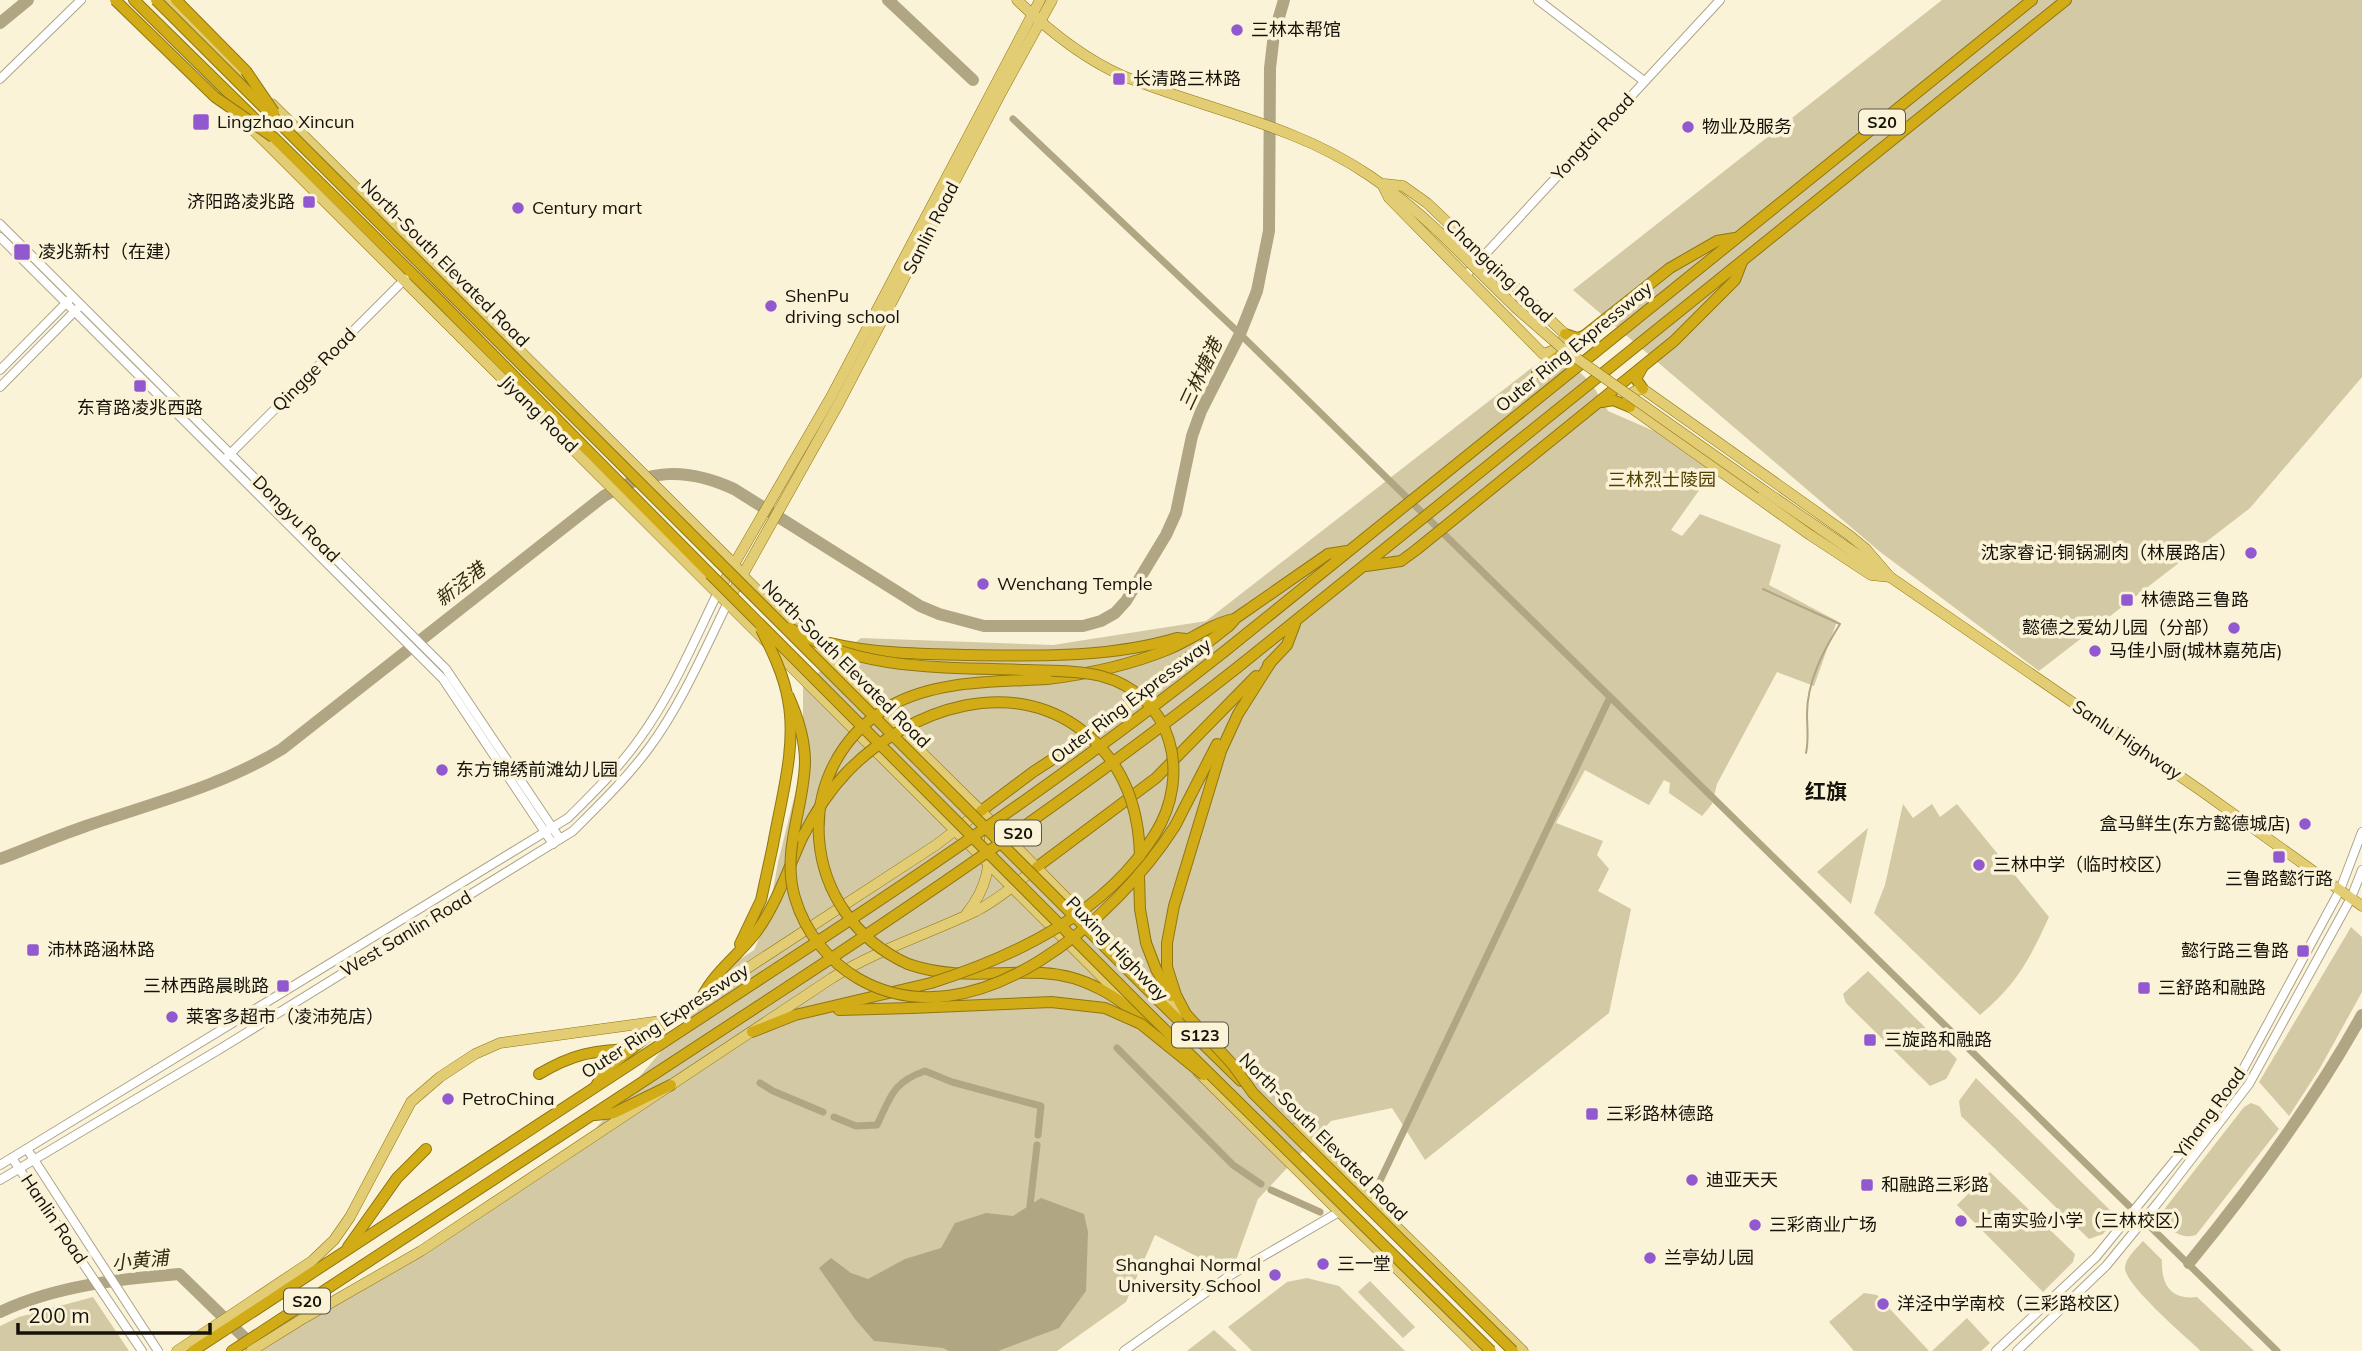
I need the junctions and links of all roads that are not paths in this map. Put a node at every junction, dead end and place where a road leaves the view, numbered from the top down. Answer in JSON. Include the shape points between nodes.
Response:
{"nodes":[{"id":1,"x":81,"y":0,"type":"edge"},
{"id":2,"x":115,"y":0,"type":"edge"},
{"id":3,"x":121,"y":0,"type":"edge"},
{"id":4,"x":134,"y":0,"type":"edge"},
{"id":5,"x":156,"y":0,"type":"edge"},
{"id":6,"x":168,"y":0,"type":"edge"},
{"id":7,"x":176,"y":0,"type":"edge"},
{"id":8,"x":1017,"y":0,"type":"edge"},
{"id":9,"x":1040,"y":0,"type":"edge"},
{"id":10,"x":1052,"y":0,"type":"edge"},
{"id":11,"x":1538,"y":0,"type":"edge"},
{"id":12,"x":1720,"y":0,"type":"edge"},
{"id":13,"x":2032,"y":0,"type":"edge"},
{"id":14,"x":2066,"y":0,"type":"edge"},
{"id":15,"x":1032,"y":14,"type":"junction"},
{"id":16,"x":1041,"y":21,"type":"junction"},
{"id":17,"x":0,"y":79,"type":"edge"},
{"id":18,"x":1644,"y":82,"type":"junction"},
{"id":19,"x":998,"y":89,"type":"junction"},
{"id":20,"x":988,"y":108,"type":"junction"},
{"id":21,"x":282,"y":126,"type":"junction"},
{"id":22,"x":273,"y":137,"type":"junction"},
{"id":23,"x":1381,"y":183,"type":"junction"},
{"id":24,"x":0,"y":224,"type":"edge"},
{"id":25,"x":1438,"y":231,"type":"joint"},
{"id":26,"x":0,"y":237,"type":"edge"},
{"id":27,"x":1738,"y":238,"type":"junction"},
{"id":28,"x":1483,"y":256,"type":"junction"},
{"id":29,"x":1743,"y":261,"type":"junction"},
{"id":30,"x":1466,"y":275,"type":"junction"},
{"id":31,"x":405,"y":279,"type":"junction"},
{"id":32,"x":69,"y":300,"type":"junction"},
{"id":33,"x":78,"y":308,"type":"junction"},
{"id":34,"x":1565,"y":334,"type":"junction"},
{"id":35,"x":1584,"y":336,"type":"junction"},
{"id":36,"x":1543,"y":354,"type":"junction"},
{"id":37,"x":1644,"y":366,"type":"junction"},
{"id":38,"x":0,"y":370,"type":"edge"},
{"id":39,"x":1536,"y":373,"type":"joint"},
{"id":40,"x":0,"y":387,"type":"edge"},
{"id":41,"x":1643,"y":389,"type":"junction"},
{"id":42,"x":1596,"y":404,"type":"junction"},
{"id":43,"x":1630,"y":407,"type":"junction"},
{"id":44,"x":227,"y":457,"type":"junction"},
{"id":45,"x":1350,"y":550,"type":"junction"},
{"id":46,"x":735,"y":565,"type":"junction"},
{"id":47,"x":1363,"y":567,"type":"junction"},
{"id":48,"x":742,"y":575,"type":"junction"},
{"id":49,"x":1890,"y":577,"type":"junction"},
{"id":50,"x":718,"y":592,"type":"junction"},
{"id":51,"x":728,"y":601,"type":"junction"},
{"id":52,"x":775,"y":618,"type":"junction"},
{"id":53,"x":1236,"y":618,"type":"junction"},
{"id":54,"x":756,"y":620,"type":"junction"},
{"id":55,"x":1296,"y":621,"type":"junction"},
{"id":56,"x":807,"y":637,"type":"junction"},
{"id":57,"x":1186,"y":639,"type":"junction"},
{"id":58,"x":1271,"y":662,"type":"junction"},
{"id":59,"x":788,"y":695,"type":"junction"},
{"id":60,"x":1238,"y":714,"type":"junction"},
{"id":61,"x":981,"y":811,"type":"junction"},
{"id":62,"x":990,"y":820,"type":"junction"},
{"id":63,"x":549,"y":830,"type":"junction"},
{"id":64,"x":955,"y":831,"type":"junction"},
{"id":65,"x":2362,"y":832,"type":"edge"},
{"id":66,"x":556,"y":841,"type":"junction"},
{"id":67,"x":989,"y":864,"type":"junction"},
{"id":68,"x":1037,"y":867,"type":"junction"},
{"id":69,"x":2362,"y":870,"type":"edge"},
{"id":70,"x":1012,"y":887,"type":"junction"},
{"id":71,"x":2340,"y":890,"type":"junction"},
{"id":72,"x":2351,"y":898,"type":"junction"},
{"id":73,"x":2362,"y":906,"type":"edge"},
{"id":74,"x":967,"y":913,"type":"junction"},
{"id":75,"x":730,"y":963,"type":"junction"},
{"id":76,"x":702,"y":997,"type":"junction"},
{"id":77,"x":826,"y":1008,"type":"junction"},
{"id":78,"x":1186,"y":1014,"type":"junction"},
{"id":79,"x":668,"y":1020,"type":"junction"},
{"id":80,"x":752,"y":1032,"type":"junction"},
{"id":81,"x":1161,"y":1038,"type":"junction"},
{"id":82,"x":630,"y":1049,"type":"junction"},
{"id":83,"x":539,"y":1074,"type":"dead end"},
{"id":84,"x":671,"y":1085,"type":"junction"},
{"id":85,"x":596,"y":1087,"type":"junction"},
{"id":86,"x":1228,"y":1092,"type":"junction"},
{"id":87,"x":1253,"y":1093,"type":"junction"},
{"id":88,"x":592,"y":1115,"type":"junction"},
{"id":89,"x":53,"y":1133,"type":"junction"},
{"id":90,"x":60,"y":1145,"type":"junction"},
{"id":91,"x":27,"y":1149,"type":"junction"},
{"id":92,"x":426,"y":1149,"type":"dead end"},
{"id":93,"x":12,"y":1158,"type":"junction"},
{"id":94,"x":34,"y":1160,"type":"junction"},
{"id":95,"x":0,"y":1165,"type":"edge"},
{"id":96,"x":20,"y":1168,"type":"junction"},
{"id":97,"x":0,"y":1180,"type":"edge"},
{"id":98,"x":1339,"y":1212,"type":"junction"},
{"id":99,"x":344,"y":1252,"type":"junction"},
{"id":100,"x":193,"y":1346,"type":"edge"},
{"id":101,"x":142,"y":1351,"type":"edge"},
{"id":102,"x":158,"y":1351,"type":"edge"},
{"id":103,"x":177,"y":1351,"type":"edge"},
{"id":104,"x":232,"y":1351,"type":"edge"},
{"id":105,"x":251,"y":1351,"type":"edge"},
{"id":106,"x":1124,"y":1351,"type":"edge"},
{"id":107,"x":1480,"y":1351,"type":"edge"},
{"id":108,"x":1491,"y":1351,"type":"edge"},
{"id":109,"x":1513,"y":1351,"type":"edge"},
{"id":110,"x":1523,"y":1351,"type":"edge"},
{"id":111,"x":1996,"y":1351,"type":"edge"},
{"id":112,"x":2017,"y":1351,"type":"edge"}],
"edges":[{"from":1,"to":17,"type":"street"},
{"from":2,"to":22,"type":"highway","bridge":true,"via":[[215,97]]},
{"from":3,"to":31,"type":"main road","name":"Jiyang Road"},
{"from":4,"to":22,"type":"highway","name":"North-South Elevated Road","bridge":true},
{"from":5,"to":21,"type":"highway","name":"North-South Elevated Road","bridge":true},
{"from":6,"to":46,"type":"main road","name":"Jiyang Road"},
{"from":7,"to":21,"type":"highway","bridge":true,"via":[[246,71]]},
{"from":8,"to":15,"type":"main road","name":"Changqing Road"},
{"from":9,"to":15,"type":"main road","name":"Sanlin Road"},
{"from":10,"to":16,"type":"main road","name":"Sanlin Road"},
{"from":11,"to":18,"type":"street"},
{"from":12,"to":18,"type":"street","name":"Yongtai Road"},
{"from":13,"to":27,"type":"highway","name":"Outer Ring Expressway","number":"S20"},
{"from":14,"to":29,"type":"highway","number":"S20"},
{"from":15,"to":16,"type":"main road","name":"Changqing Road"},
{"from":15,"to":19,"type":"main road","name":"Sanlin Road"},
{"from":16,"to":19,"type":"main road","name":"Sanlin Road"},
{"from":16,"to":23,"type":"main road","name":"Changqing Road","via":[[1121,74],[1291,134]]},
{"from":18,"to":28,"type":"street","name":"Yongtai Road"},
{"from":19,"to":20,"type":"main road","name":"Sanlin Road"},
{"from":20,"to":46,"type":"main road","name":"Sanlin Road"},
{"from":20,"to":48,"type":"main road","name":"Sanlin Road","via":[[903,283]]},
{"from":21,"to":52,"type":"highway","name":"North-South Elevated Road","bridge":true},
{"from":22,"to":54,"type":"highway","name":"North-South Elevated Road","bridge":true},
{"from":23,"to":25,"type":"main road","name":"Changqing Road"},
{"from":23,"to":28,"type":"main road","name":"Changqing Road","via":[[1402,186],[1427,203]]},
{"from":23,"to":30,"type":"main road","name":"Changqing Road","via":[[1389,198]]},
{"from":24,"to":32,"type":"street","name":"Dongyu Road"},
{"from":25,"to":49,"type":"main road","name":"Sanlu Highway","bridge":true,"via":[[1562,348]]},
{"from":26,"to":32,"type":"street","name":"Dongyu Road"},
{"from":27,"to":35,"type":"highway","via":[[1717,241],[1670,268]]},
{"from":27,"to":45,"type":"highway","name":"Outer Ring Expressway","number":"S20"},
{"from":28,"to":30,"type":"street","name":"Yongtai Road"},
{"from":28,"to":34,"type":"main road","name":"Changqing Road"},
{"from":29,"to":37,"type":"highway","via":[[1735,280]]},
{"from":29,"to":47,"type":"highway","number":"S20"},
{"from":30,"to":36,"type":"main road","name":"Changqing Road"},
{"from":31,"to":44,"type":"street","name":"Qingge Road"},
{"from":31,"to":50,"type":"main road","name":"Jiyang Road"},
{"from":32,"to":33,"type":"street","name":"Dongyu Road"},
{"from":32,"to":38,"type":"street"},
{"from":33,"to":40,"type":"street"},
{"from":33,"to":44,"type":"street","name":"Dongyu Road"},
{"from":34,"to":35,"type":"highway"},
{"from":34,"to":36,"type":"main road","name":"Changqing Road","via":[[1558,347]]},
{"from":35,"to":39,"type":"highway"},
{"from":36,"to":39,"type":"main road","via":[[1543,365]]},
{"from":37,"to":41,"type":"highway","via":[[1636,379]]},
{"from":37,"to":42,"type":"highway"},
{"from":41,"to":43,"type":"main road","via":[[1630,394]]},
{"from":41,"to":49,"type":"main road","name":"Sanlu Highway","via":[[1849,535]]},
{"from":42,"to":43,"type":"highway","via":[[1613,400]]},
{"from":42,"to":47,"type":"highway","via":[[1401,561]]},
{"from":43,"to":49,"type":"main road","name":"Sanlu Highway","via":[[1860,569]]},
{"from":44,"to":63,"type":"street","name":"Dongyu Road","via":[[443,679]]},
{"from":44,"to":63,"type":"street","name":"Dongyu Road","via":[[446,669]]},
{"from":45,"to":53,"type":"highway","via":[[1328,554]]},
{"from":45,"to":85,"type":"highway","name":"Outer Ring Expressway","number":"S20","bridge":true,"via":[[1118,734],[1007,815]]},
{"from":46,"to":48,"type":"main road","name":"Jiyang Road"},
{"from":46,"to":50,"type":"main road","name":"Sanlin Road"},
{"from":47,"to":55,"type":"highway","number":"S20"},
{"from":48,"to":51,"type":"main road","name":"Sanlin Road"},
{"from":48,"to":61,"type":"main road","name":"Jiyang Road"},
{"from":49,"to":71,"type":"main road","name":"Sanlu Highway"},
{"from":50,"to":51,"type":"main road","name":"Jiyang Road"},
{"from":50,"to":63,"type":"street","name":"West Sanlin Road","via":[[640,739],[607,779],[568,818]]},
{"from":51,"to":64,"type":"main road","name":"Jiyang Road"},
{"from":51,"to":66,"type":"street","name":"West Sanlin Road","via":[[686,688],[648,749],[573,831]]},
{"from":52,"to":56,"type":"highway","bridge":true},
{"from":52,"to":87,"type":"highway","name":"North-South Elevated Road","bridge":true},
{"from":53,"to":57,"type":"highway"},
{"from":53,"to":61,"type":"highway","via":[[1100,727]]},
{"from":54,"to":59,"type":"highway","bridge":true},
{"from":54,"to":86,"type":"highway","name":"North-South Elevated Road","bridge":true},
{"from":55,"to":58,"type":"highway","via":[[1287,645]]},
{"from":55,"to":88,"type":"highway","number":"S20","bridge":true,"via":[[1019,832]]},
{"from":56,"to":57,"type":"highway","bridge":true,"via":[[897,653],[1074,654]]},
{"from":56,"to":77,"type":"highway","bridge":true,"via":[[836,650],[896,663],[1070,671],[1118,682],[1142,698],[1159,719],[1170,743],[1174,775],[1169,804],[1153,838],[1085,908],[998,960],[931,983]]},
{"from":57,"to":81,"type":"highway","bridge":true,"via":[[1166,651],[1116,667],[1047,679],[936,689],[901,701],[871,720],[846,746],[825,789],[818,835],[832,892],[851,923],[897,959],[950,974],[1036,973],[1078,979],[1120,1000]]},
{"from":58,"to":60,"type":"highway"},
{"from":58,"to":68,"type":"highway","via":[[1156,778]]},
{"from":59,"to":60,"type":"highway","bridge":true,"via":[[800,727],[805,762],[790,855],[794,897],[806,926],[847,972],[883,990],[910,996],[949,995],[1028,968],[1074,938],[1116,902],[1175,826],[1227,723]]},
{"from":59,"to":75,"type":"highway","bridge":true,"via":[[789,749],[773,845],[761,900]]},
{"from":60,"to":78,"type":"highway","via":[[1209,785],[1177,891],[1167,943],[1168,975]]},
{"from":61,"to":62,"type":"main road","name":"Puxing Highway","number":"S123"},
{"from":61,"to":64,"type":"main road"},
{"from":62,"to":67,"type":"main road"},
{"from":62,"to":68,"type":"main road","name":"Puxing Highway","number":"S123"},
{"from":63,"to":66,"type":"street","name":"Dongyu Road"},
{"from":63,"to":89,"type":"street","name":"West Sanlin Road"},
{"from":64,"to":67,"type":"main road","name":"Puxing Highway","number":"S123"},
{"from":64,"to":76,"type":"main road"},
{"from":65,"to":71,"type":"street","name":"Yihang Road"},
{"from":66,"to":90,"type":"street","name":"West Sanlin Road"},
{"from":67,"to":70,"type":"main road","name":"Puxing Highway","number":"S123"},
{"from":67,"to":74,"type":"main road","via":[[982,894]]},
{"from":68,"to":70,"type":"main road"},
{"from":68,"to":110,"type":"main road","name":"Puxing Highway","number":"S123","via":[[1213,1048]]},
{"from":69,"to":72,"type":"street","name":"Yihang Road"},
{"from":70,"to":74,"type":"main road"},
{"from":70,"to":98,"type":"main road","name":"Puxing Highway","number":"S123"},
{"from":71,"to":72,"type":"main road","name":"Sanlu Highway"},
{"from":71,"to":111,"type":"street","name":"Yihang Road","via":[[2240,1075],[2115,1234]]},
{"from":72,"to":73,"type":"main road","name":"Sanlu Highway"},
{"from":72,"to":112,"type":"street","name":"Yihang Road","via":[[2249,1084],[2106,1266]]},
{"from":74,"to":80,"type":"main road","via":[[853,965]]},
{"from":75,"to":76,"type":"highway"},
{"from":75,"to":78,"type":"highway","bridge":true,"via":[[764,921],[822,804],[847,773],[881,743],[955,707],[995,702],[1027,705],[1079,728],[1119,771],[1138,829],[1140,909],[1146,943],[1162,982]]},
{"from":76,"to":79,"type":"main road"},
{"from":77,"to":80,"type":"highway"},
{"from":77,"to":81,"type":"highway","bridge":true,"via":[[1080,1003],[1122,1013]]},
{"from":78,"to":87,"type":"highway","bridge":true},
{"from":79,"to":82,"type":"highway"},
{"from":79,"to":100,"type":"main road","via":[[500,1042],[440,1077],[406,1109],[334,1240],[312,1261]]},
{"from":80,"to":84,"type":"main road"},
{"from":81,"to":86,"type":"highway","bridge":true},
{"from":82,"to":83,"type":"highway","via":[[590,1051]]},
{"from":82,"to":85,"type":"highway","via":[[605,1070]]},
{"from":84,"to":88,"type":"highway","via":[[614,1114]]},
{"from":84,"to":105,"type":"main road","via":[[421,1251]]},
{"from":85,"to":99,"type":"highway","name":"Outer Ring Expressway","number":"S20"},
{"from":86,"to":108,"type":"highway","name":"North-South Elevated Road","bridge":true},
{"from":87,"to":109,"type":"highway","name":"North-South Elevated Road","bridge":true},
{"from":88,"to":104,"type":"highway","number":"S20"},
{"from":89,"to":90,"type":"street"},
{"from":89,"to":91,"type":"street","name":"West Sanlin Road"},
{"from":90,"to":94,"type":"street","name":"West Sanlin Road"},
{"from":91,"to":93,"type":"street","name":"West Sanlin Road"},
{"from":91,"to":94,"type":"street","name":"Hanlin Road"},
{"from":92,"to":99,"type":"highway","via":[[397,1178]]},
{"from":93,"to":95,"type":"street","name":"West Sanlin Road"},
{"from":93,"to":96,"type":"street","name":"Hanlin Road"},
{"from":94,"to":96,"type":"street","name":"West Sanlin Road"},
{"from":94,"to":102,"type":"street","name":"Hanlin Road"},
{"from":96,"to":97,"type":"street","name":"West Sanlin Road"},
{"from":96,"to":101,"type":"street","name":"Hanlin Road"},
{"from":98,"to":106,"type":"street","via":[[1229,1276]]},
{"from":98,"to":107,"type":"main road","name":"Puxing Highway","number":"S123"},
{"from":99,"to":100,"type":"highway","name":"Outer Ring Expressway","number":"S20"},
{"from":100,"to":103,"type":"main road"}]}
